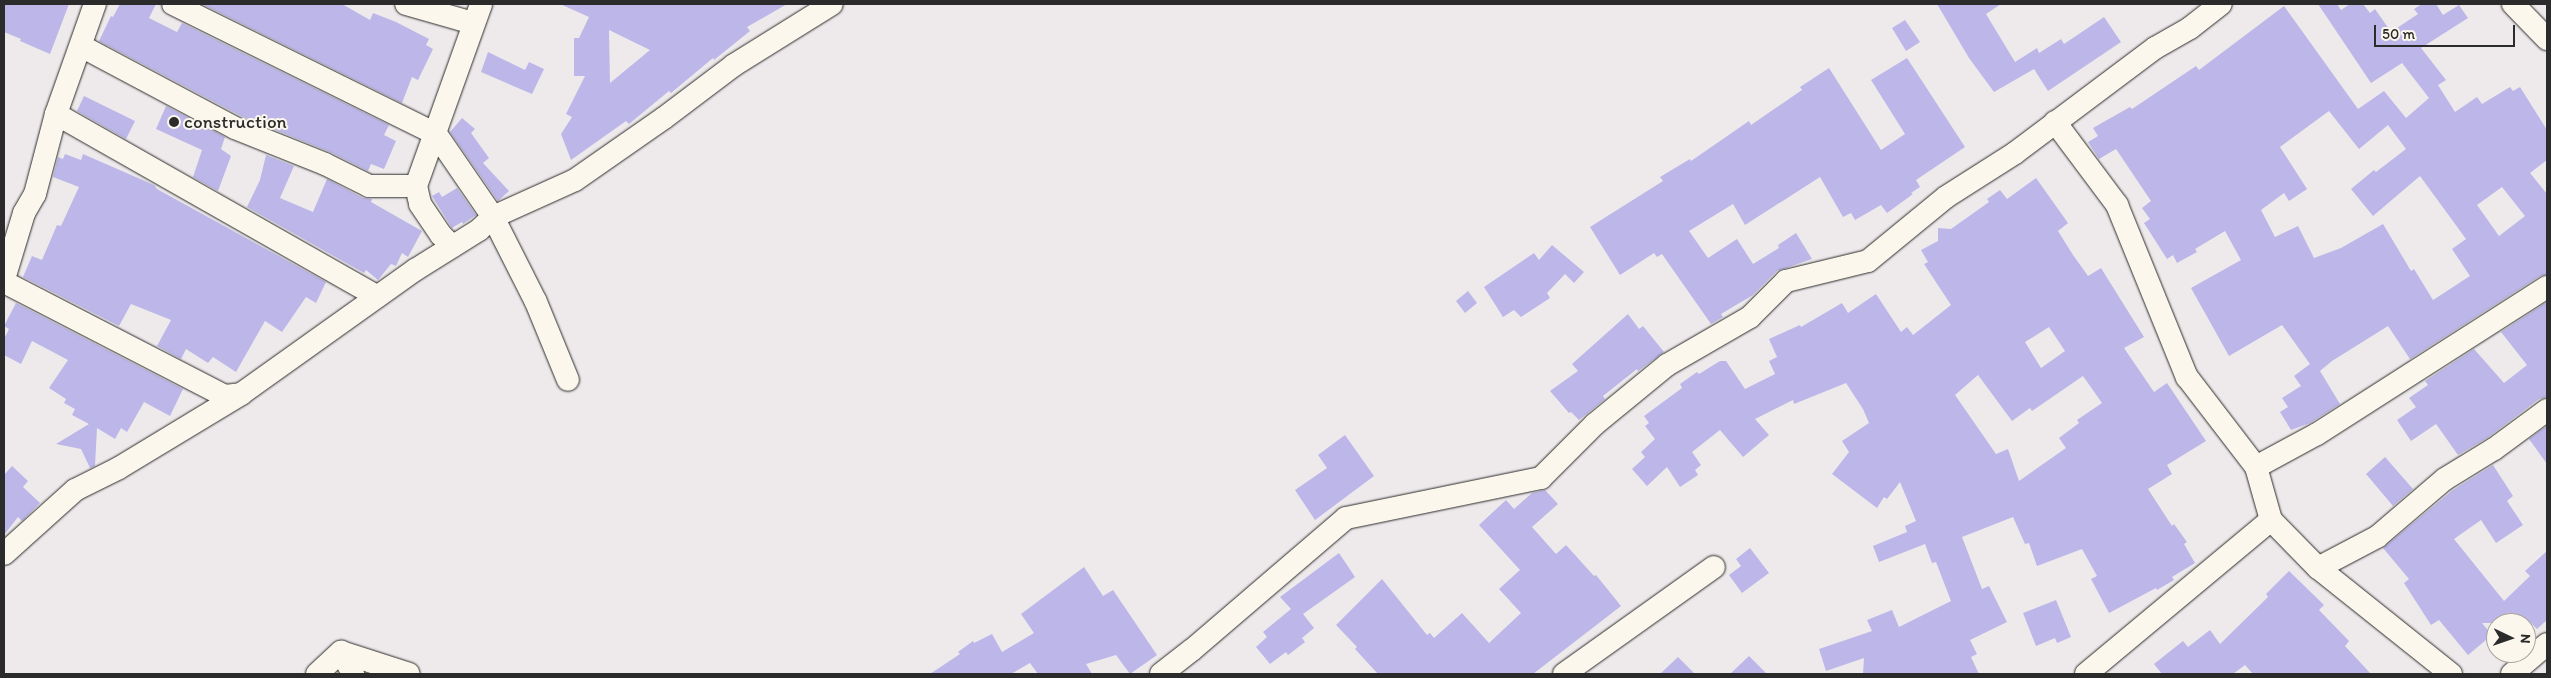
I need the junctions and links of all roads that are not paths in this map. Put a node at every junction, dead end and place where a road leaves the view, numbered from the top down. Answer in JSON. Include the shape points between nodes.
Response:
{"nodes":[{"id":1,"x":95,"y":4,"type":"edge"},
{"id":2,"x":173,"y":4,"type":"edge"},
{"id":3,"x":406,"y":4,"type":"edge"},
{"id":4,"x":832,"y":4,"type":"edge"},
{"id":5,"x":2221,"y":4,"type":"edge"},
{"id":6,"x":2513,"y":4,"type":"edge"},
{"id":7,"x":477,"y":13,"type":"edge"},
{"id":8,"x":2547,"y":39,"type":"edge"},
{"id":9,"x":81,"y":46,"type":"junction"},
{"id":10,"x":56,"y":114,"type":"junction"},
{"id":11,"x":2055,"y":122,"type":"junction"},
{"id":12,"x":436,"y":134,"type":"junction"},
{"id":13,"x":416,"y":186,"type":"junction"},
{"id":14,"x":494,"y":217,"type":"junction"},
{"id":15,"x":452,"y":246,"type":"junction"},
{"id":16,"x":4,"y":280,"type":"edge"},
{"id":17,"x":2547,"y":287,"type":"edge"},
{"id":18,"x":377,"y":296,"type":"junction"},
{"id":19,"x":568,"y":380,"type":"dead end"},
{"id":20,"x":241,"y":394,"type":"junction"},
{"id":21,"x":2547,"y":410,"type":"edge"},
{"id":22,"x":2256,"y":467,"type":"junction"},
{"id":23,"x":2271,"y":520,"type":"junction"},
{"id":24,"x":4,"y":554,"type":"edge"},
{"id":25,"x":1714,"y":567,"type":"dead end"},
{"id":26,"x":2318,"y":568,"type":"junction"},
{"id":27,"x":2547,"y":644,"type":"edge"},
{"id":28,"x":341,"y":652,"type":"junction"},
{"id":29,"x":317,"y":674,"type":"edge"},
{"id":30,"x":353,"y":674,"type":"edge"},
{"id":31,"x":409,"y":674,"type":"edge"},
{"id":32,"x":1161,"y":674,"type":"edge"},
{"id":33,"x":1564,"y":674,"type":"edge"},
{"id":34,"x":2086,"y":674,"type":"edge"},
{"id":35,"x":2451,"y":674,"type":"edge"},
{"id":36,"x":2512,"y":674,"type":"edge"}],
"edges":[{"from":1,"to":9,"type":"street"},
{"from":2,"to":12,"type":"street"},
{"from":3,"to":7,"type":"street"},
{"from":4,"to":14,"type":"street","via":[[734,65],[575,180]]},
{"from":5,"to":11,"type":"street"},
{"from":6,"to":8,"type":"street"},
{"from":7,"to":12,"type":"street"},
{"from":9,"to":10,"type":"street"},
{"from":9,"to":13,"type":"street","via":[[235,128],[325,164],[369,186]]},
{"from":10,"to":16,"type":"street","via":[[35,194],[24,213]]},
{"from":10,"to":18,"type":"street"},
{"from":11,"to":22,"type":"street","via":[[2117,205],[2187,377]]},
{"from":11,"to":32,"type":"street","via":[[2015,153],[1946,196],[1868,262],[1786,281],[1750,316],[1668,365],[1595,424],[1541,478],[1346,518]]},
{"from":12,"to":13,"type":"street"},
{"from":12,"to":14,"type":"street"},
{"from":13,"to":15,"type":"street","via":[[420,204]]},
{"from":14,"to":15,"type":"street"},
{"from":14,"to":19,"type":"street","via":[[536,302]]},
{"from":15,"to":18,"type":"street"},
{"from":16,"to":20,"type":"street","via":[[225,396]]},
{"from":17,"to":22,"type":"street","via":[[2317,434]]},
{"from":18,"to":20,"type":"street"},
{"from":20,"to":24,"type":"street","via":[[119,468],[75,490]]},
{"from":21,"to":26,"type":"street","via":[[2494,449],[2445,478],[2377,538]]},
{"from":22,"to":23,"type":"street"},
{"from":23,"to":26,"type":"street"},
{"from":23,"to":34,"type":"street"},
{"from":25,"to":33,"type":"street"},
{"from":26,"to":35,"type":"street"},
{"from":27,"to":36,"type":"street"},
{"from":28,"to":29,"type":"street"},
{"from":28,"to":30,"type":"street"},
{"from":28,"to":31,"type":"street"}]}
